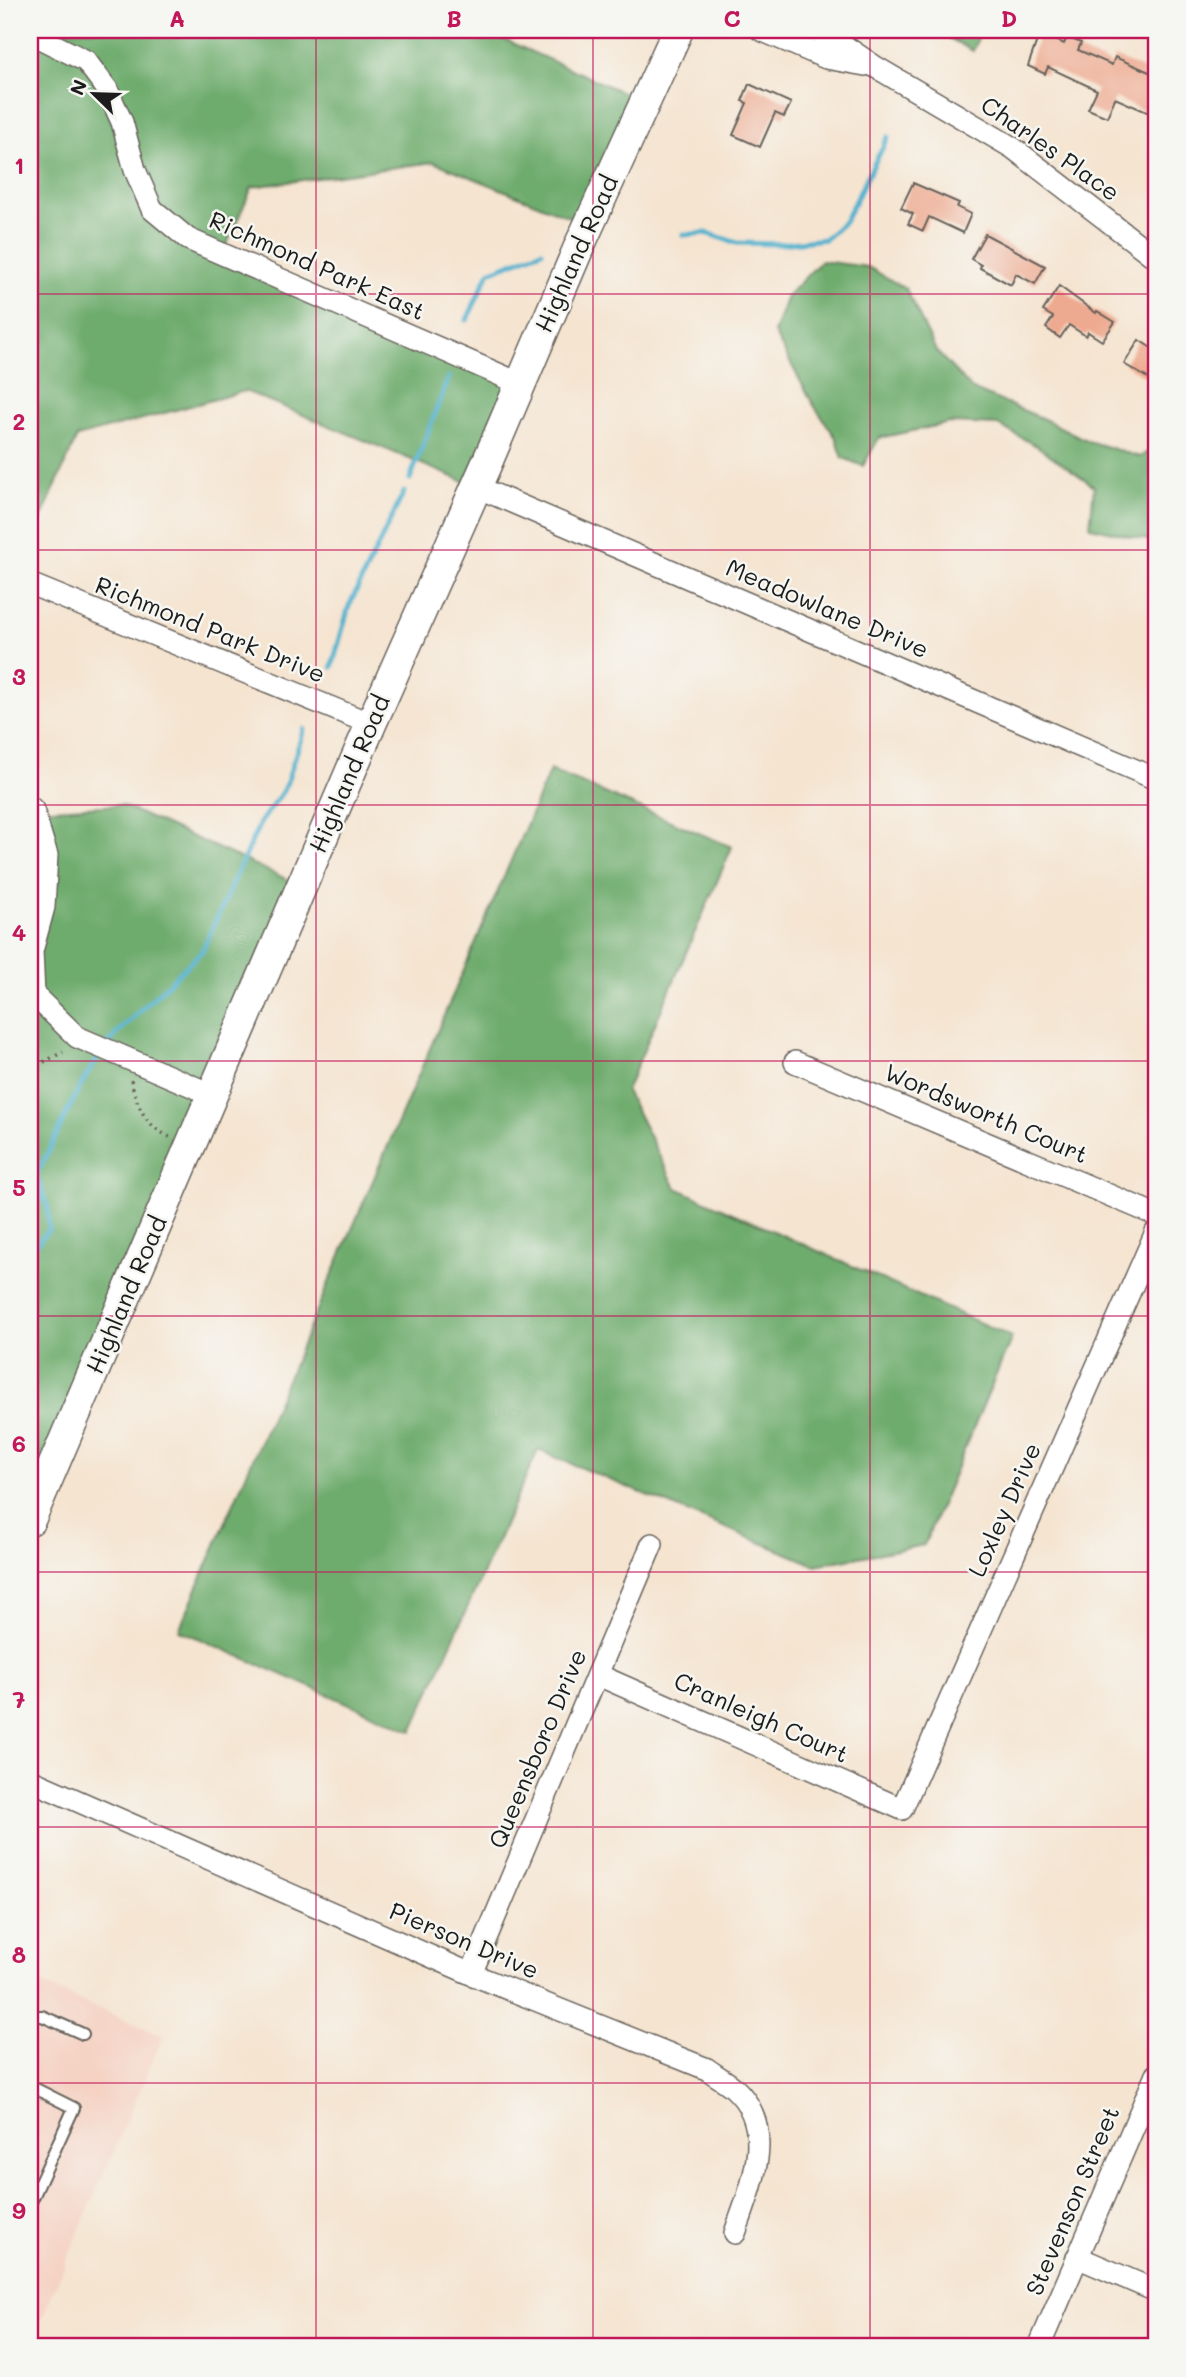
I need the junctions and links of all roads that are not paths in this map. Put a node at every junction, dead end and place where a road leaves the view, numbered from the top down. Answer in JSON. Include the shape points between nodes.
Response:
{"nodes":[{"id":1,"x":678,"y":30,"type":"edge"},
{"id":2,"x":761,"y":30,"type":"edge"},
{"id":3,"x":815,"y":30,"type":"edge"},
{"id":4,"x":30,"y":33,"type":"edge"},
{"id":5,"x":874,"y":66,"type":"junction"},
{"id":6,"x":1156,"y":258,"type":"edge"},
{"id":7,"x":521,"y":384,"type":"junction"},
{"id":8,"x":477,"y":487,"type":"junction"},
{"id":9,"x":30,"y":584,"type":"edge"},
{"id":10,"x":371,"y":724,"type":"junction"},
{"id":11,"x":1156,"y":779,"type":"edge"},
{"id":12,"x":30,"y":807,"type":"edge"},
{"id":13,"x":31,"y":972,"type":"edge"},
{"id":14,"x":795,"y":1062,"type":"dead end"},
{"id":15,"x":213,"y":1095,"type":"junction"},
{"id":16,"x":1156,"y":1215,"type":"edge"},
{"id":17,"x":1156,"y":1232,"type":"edge"},
{"id":18,"x":33,"y":1502,"type":"edge"},
{"id":19,"x":652,"y":1544,"type":"dead end"},
{"id":20,"x":598,"y":1675,"type":"junction"},
{"id":21,"x":30,"y":1780,"type":"edge"},
{"id":22,"x":902,"y":1809,"type":"joint"},
{"id":23,"x":471,"y":1973,"type":"junction"},
{"id":24,"x":30,"y":2016,"type":"edge"},
{"id":25,"x":83,"y":2034,"type":"dead end"},
{"id":26,"x":1156,"y":2075,"type":"edge"},
{"id":27,"x":30,"y":2086,"type":"edge"},
{"id":28,"x":30,"y":2204,"type":"edge"},
{"id":29,"x":734,"y":2232,"type":"dead end"},
{"id":30,"x":1077,"y":2257,"type":"junction"},
{"id":31,"x":1156,"y":2291,"type":"edge"},
{"id":32,"x":1039,"y":2347,"type":"edge"}],
"edges":[{"from":1,"to":7,"type":"street","name":"Highland Road"},
{"from":2,"to":5,"type":"street","name":"Charles Place","via":[[826,58]]},
{"from":3,"to":5,"type":"street","name":"Charles Place"},
{"from":4,"to":7,"type":"street","name":"Richmond Park East","via":[[86,61],[93,70],[122,122],[152,209],[188,239]]},
{"from":5,"to":6,"type":"street","name":"Charles Place","via":[[1013,148]]},
{"from":7,"to":8,"type":"street","name":"Highland Road"},
{"from":8,"to":10,"type":"street","name":"Highland Road"},
{"from":8,"to":11,"type":"street","name":"Meadowlane Drive"},
{"from":9,"to":10,"type":"street","name":"Richmond Park Drive"},
{"from":10,"to":15,"type":"street","name":"Highland Road"},
{"from":12,"to":13,"type":"street","via":[[47,855],[44,907]]},
{"from":13,"to":15,"type":"street","via":[[34,995],[73,1044]]},
{"from":14,"to":16,"type":"street","name":"Wordsworth Court"},
{"from":15,"to":18,"type":"street","name":"Highland Road"},
{"from":17,"to":22,"type":"street","name":"Loxley Drive"},
{"from":19,"to":20,"type":"street","name":"Queensboro Drive"},
{"from":20,"to":22,"type":"street","name":"Cranleigh Court"},
{"from":20,"to":23,"type":"street","name":"Queensboro Drive"},
{"from":21,"to":23,"type":"street","name":"Pierson Drive"},
{"from":23,"to":29,"type":"street","name":"Pierson Drive","via":[[706,2069],[734,2089],[756,2124],[758,2149],[755,2177]]},
{"from":24,"to":25,"type":"lane","via":[[42,2016]]},
{"from":26,"to":30,"type":"street","name":"Stevenson Street"},
{"from":27,"to":28,"type":"lane","via":[[74,2108]]},
{"from":30,"to":31,"type":"street"},
{"from":30,"to":32,"type":"street","name":"Stevenson Street"}]}
